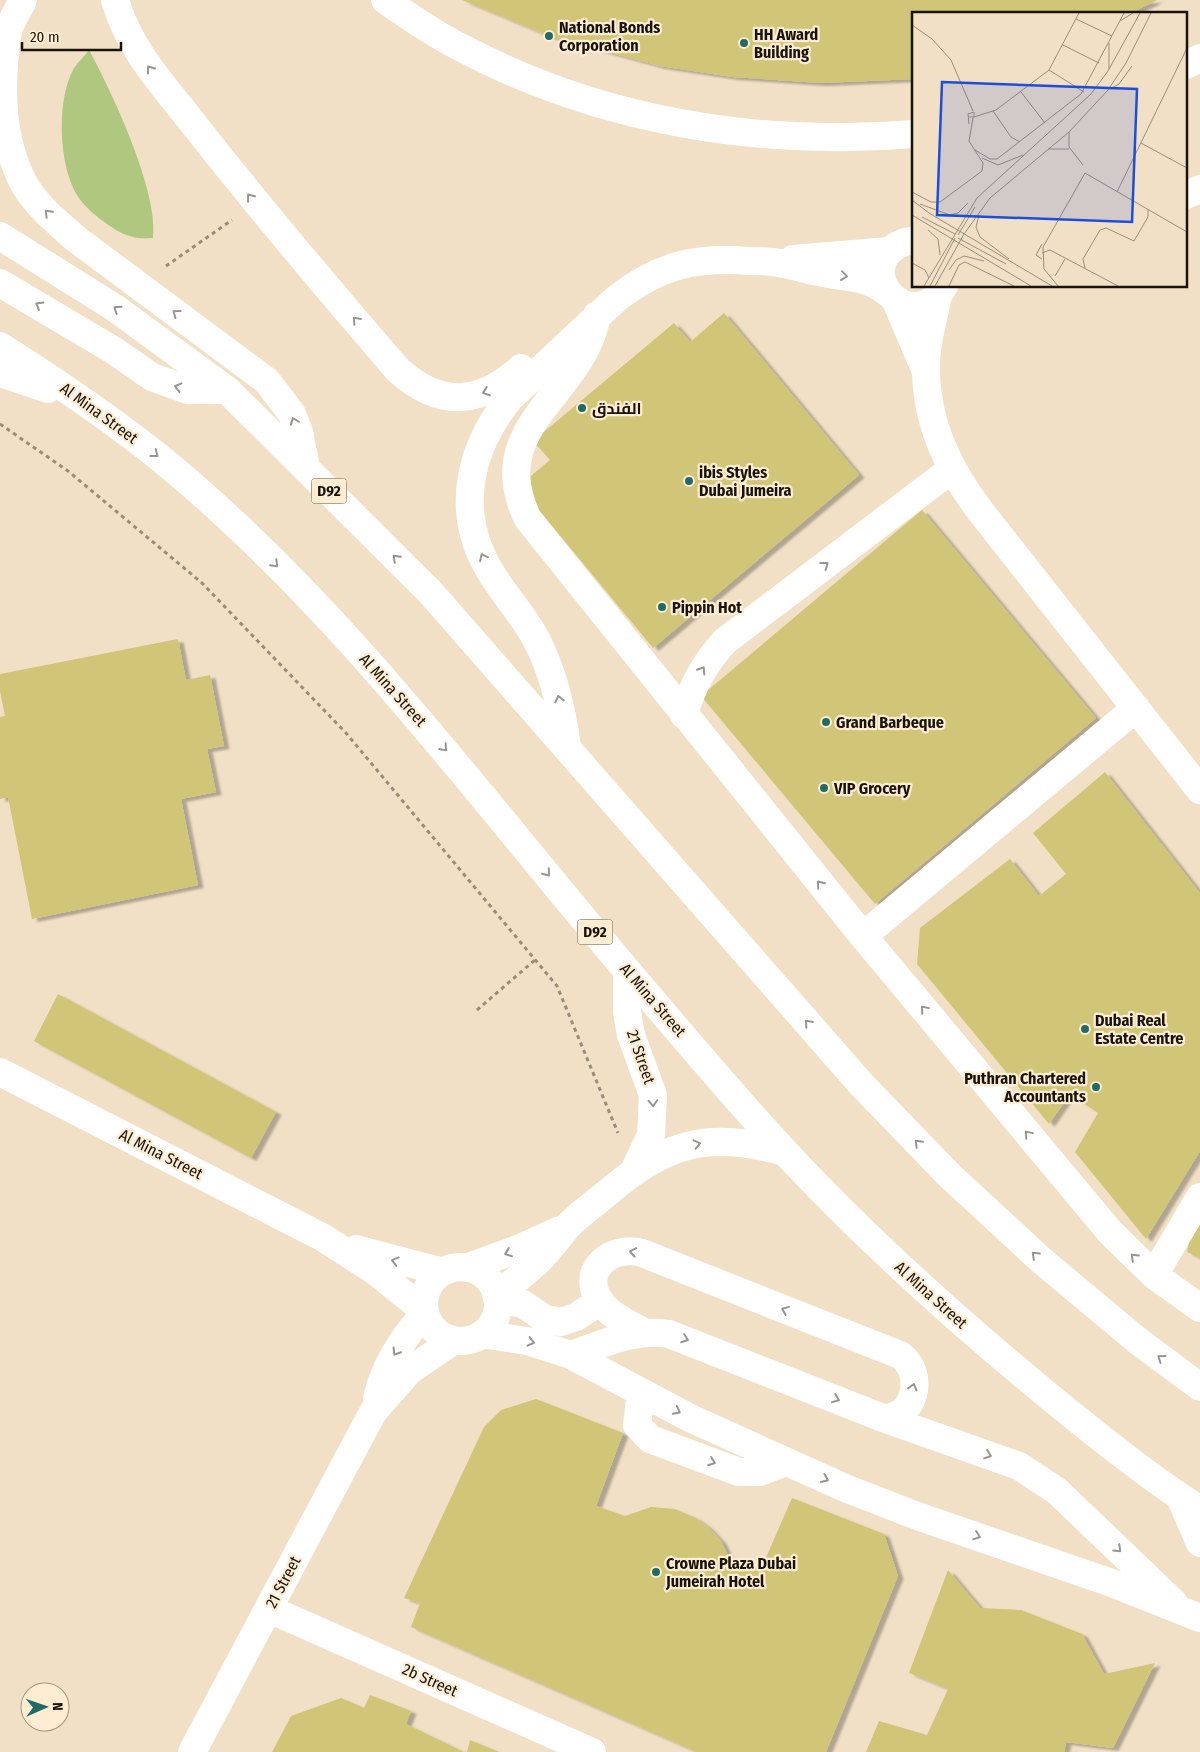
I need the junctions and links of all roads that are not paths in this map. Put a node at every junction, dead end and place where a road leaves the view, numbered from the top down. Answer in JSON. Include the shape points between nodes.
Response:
{"nodes":[{"id":1,"x":23,"y":0,"type":"edge"},
{"id":2,"x":115,"y":0,"type":"edge"},
{"id":3,"x":385,"y":0,"type":"edge"},
{"id":4,"x":1200,"y":58,"type":"edge"},
{"id":5,"x":1188,"y":64,"type":"edge"},
{"id":6,"x":912,"y":134,"type":"edge"},
{"id":7,"x":1200,"y":189,"type":"edge"},
{"id":8,"x":1188,"y":195,"type":"edge"},
{"id":9,"x":0,"y":236,"type":"edge"},
{"id":10,"x":902,"y":246,"type":"edge"},
{"id":11,"x":779,"y":263,"type":"junction"},
{"id":12,"x":0,"y":283,"type":"edge"},
{"id":13,"x":941,"y":291,"type":"edge"},
{"id":14,"x":892,"y":297,"type":"junction"},
{"id":15,"x":598,"y":315,"type":"junction"},
{"id":16,"x":0,"y":346,"type":"edge"},
{"id":17,"x":926,"y":371,"type":"junction"},
{"id":18,"x":0,"y":373,"type":"edge"},
{"id":19,"x":227,"y":390,"type":"junction"},
{"id":20,"x":89,"y":403,"type":"junction"},
{"id":21,"x":306,"y":468,"type":"junction"},
{"id":22,"x":952,"y":469,"type":"junction"},
{"id":23,"x":1136,"y":708,"type":"junction"},
{"id":24,"x":684,"y":715,"type":"junction"},
{"id":25,"x":566,"y":747,"type":"junction"},
{"id":26,"x":1200,"y":790,"type":"edge"},
{"id":27,"x":863,"y":936,"type":"junction"},
{"id":28,"x":628,"y":971,"type":"junction"},
{"id":29,"x":0,"y":1072,"type":"edge"},
{"id":30,"x":785,"y":1152,"type":"junction"},
{"id":31,"x":636,"y":1169,"type":"junction"},
{"id":32,"x":1200,"y":1197,"type":"edge"},
{"id":33,"x":568,"y":1226,"type":"junction"},
{"id":34,"x":322,"y":1237,"type":"junction"},
{"id":35,"x":454,"y":1270,"type":"junction"},
{"id":36,"x":1154,"y":1275,"type":"junction"},
{"id":37,"x":497,"y":1297,"type":"junction"},
{"id":38,"x":600,"y":1301,"type":"junction"},
{"id":39,"x":1200,"y":1308,"type":"edge"},
{"id":40,"x":425,"y":1311,"type":"junction"},
{"id":41,"x":644,"y":1332,"type":"junction"},
{"id":42,"x":482,"y":1334,"type":"junction"},
{"id":43,"x":453,"y":1341,"type":"junction"},
{"id":44,"x":571,"y":1355,"type":"junction"},
{"id":45,"x":1200,"y":1387,"type":"edge"},
{"id":46,"x":640,"y":1392,"type":"junction"},
{"id":47,"x":373,"y":1412,"type":"junction"},
{"id":48,"x":883,"y":1418,"type":"junction"},
{"id":49,"x":786,"y":1462,"type":"junction"},
{"id":50,"x":1190,"y":1503,"type":"edge"},
{"id":51,"x":1200,"y":1543,"type":"edge"},
{"id":52,"x":269,"y":1608,"type":"junction"},
{"id":53,"x":1191,"y":1615,"type":"edge"},
{"id":54,"x":192,"y":1752,"type":"edge"},
{"id":55,"x":592,"y":1752,"type":"edge"}],
"edges":[{"from":21,"to":1,"type":"street","one_way":true,"via":[[292,414],[272,386],[76,239],[46,213],[22,181],[6,139],[1,70],[9,29]]},
{"from":15,"to":2,"type":"street","one_way":true,"via":[[562,332],[504,383],[487,392],[468,397],[448,397],[429,392],[412,382],[398,370],[255,204],[149,67],[128,36]]},
{"from":3,"to":6,"type":"street","via":[[461,48],[525,77],[592,101],[660,119],[730,131],[800,137],[871,138]]},
{"from":4,"to":5,"type":"street"},
{"from":7,"to":8,"type":"street"},
{"from":19,"to":9,"type":"street","number":"D92","one_way":true,"via":[[115,308]]},
{"from":10,"to":11,"type":"street","via":[[801,257]]},
{"from":10,"to":14,"type":"street","via":[[884,260],[881,272],[883,283]]},
{"from":11,"to":14,"type":"street","one_way":true,"via":[[871,281]]},
{"from":11,"to":15,"type":"street","via":[[724,259],[672,266],[635,284]]},
{"from":19,"to":12,"type":"street","one_way":true,"via":[[188,390],[152,377]]},
{"from":13,"to":14,"type":"street","via":[[929,303],[918,306],[906,306]]},
{"from":13,"to":17,"type":"street"},
{"from":14,"to":17,"type":"street"},
{"from":15,"to":24,"type":"street","via":[[582,357],[524,436],[515,469],[516,486],[528,519]]},
{"from":25,"to":15,"type":"street","one_way":true,"via":[[561,709],[547,663],[535,637],[492,576],[480,552],[471,526],[471,482],[483,436],[495,416]]},
{"from":16,"to":20,"type":"street","name":"Al Mina Street","number":"D92"},
{"from":17,"to":22,"type":"street","via":[[933,422],[940,446]]},
{"from":18,"to":20,"type":"street"},
{"from":19,"to":21,"type":"street","number":"D92"},
{"from":20,"to":28,"type":"street","name":"Al Mina Street","number":"D92","one_way":true,"via":[[173,469],[252,540],[326,616],[462,769]]},
{"from":25,"to":21,"type":"street","number":"D92","one_way":true,"via":[[431,592]]},
{"from":22,"to":23,"type":"street","via":[[976,505]]},
{"from":24,"to":22,"type":"street","one_way":true,"via":[[699,674],[726,641]]},
{"from":23,"to":26,"type":"street"},
{"from":23,"to":27,"type":"street"},
{"from":27,"to":24,"type":"street","one_way":true},
{"from":45,"to":25,"type":"street","number":"D92","one_way":true,"via":[[1048,1267],[949,1175],[861,1084]]},
{"from":36,"to":27,"type":"street","one_way":true,"via":[[1110,1232]]},
{"from":28,"to":30,"type":"street","name":"Al Mina Street","number":"D92"},
{"from":28,"to":31,"type":"street","name":"21 Street","one_way":true,"via":[[627,1012],[631,1035],[653,1095],[651,1135]]},
{"from":29,"to":34,"type":"street","name":"Al Mina Street"},
{"from":31,"to":30,"type":"street","name":"21 Street","one_way":true,"via":[[680,1148],[705,1142],[755,1143]]},
{"from":30,"to":50,"type":"street","name":"Al Mina Street","number":"D92","via":[[880,1248],[979,1339],[1084,1425]]},
{"from":31,"to":33,"type":"street","name":"21 Street"},
{"from":32,"to":36,"type":"street"},
{"from":33,"to":35,"type":"street","name":"21 Street","one_way":true,"via":[[518,1249]]},
{"from":33,"to":37,"type":"street","name":"21 Street","via":[[536,1264]]},
{"from":35,"to":34,"type":"street","name":"Al Mina Street","one_way":true,"via":[[382,1257]]},
{"from":34,"to":40,"type":"street","name":"Al Mina Street","via":[[375,1271]]},
{"from":35,"to":37,"type":"street","via":[[482,1274]]},
{"from":35,"to":40,"type":"street","via":[[428,1288]]},
{"from":36,"to":39,"type":"street"},
{"from":37,"to":38,"type":"street","via":[[523,1304],[545,1319],[561,1322],[576,1318]]},
{"from":37,"to":42,"type":"street","via":[[492,1325]]},
{"from":38,"to":41,"type":"street","via":[[620,1319]]},
{"from":48,"to":38,"type":"street","one_way":true,"via":[[891,1418],[904,1411],[916,1383],[912,1366],[900,1355],[631,1250],[610,1254],[596,1270],[595,1291]]},
{"from":40,"to":43,"type":"street","via":[[435,1331]]},
{"from":40,"to":47,"type":"street","name":"21 Street","one_way":true,"via":[[391,1358]]},
{"from":41,"to":44,"type":"street"},
{"from":41,"to":48,"type":"street","one_way":true,"via":[[681,1338]]},
{"from":42,"to":43,"type":"street","via":[[473,1340]]},
{"from":42,"to":44,"type":"street","one_way":true,"via":[[527,1341]]},
{"from":43,"to":47,"type":"street","name":"21 Street","via":[[409,1371]]},
{"from":44,"to":46,"type":"street"},
{"from":46,"to":49,"type":"street","one_way":true,"via":[[692,1420]]},
{"from":46,"to":49,"type":"street","one_way":true,"via":[[637,1425],[650,1439],[739,1472],[759,1472]]},
{"from":47,"to":52,"type":"street","name":"21 Street"},
{"from":48,"to":53,"type":"street","one_way":true,"via":[[1019,1466],[1038,1478],[1074,1506]]},
{"from":49,"to":53,"type":"street","one_way":true,"via":[[882,1502],[1109,1582]]},
{"from":50,"to":51,"type":"street"},
{"from":52,"to":54,"type":"street","name":"21 Street"},
{"from":52,"to":55,"type":"street","name":"2b Street"}]}
